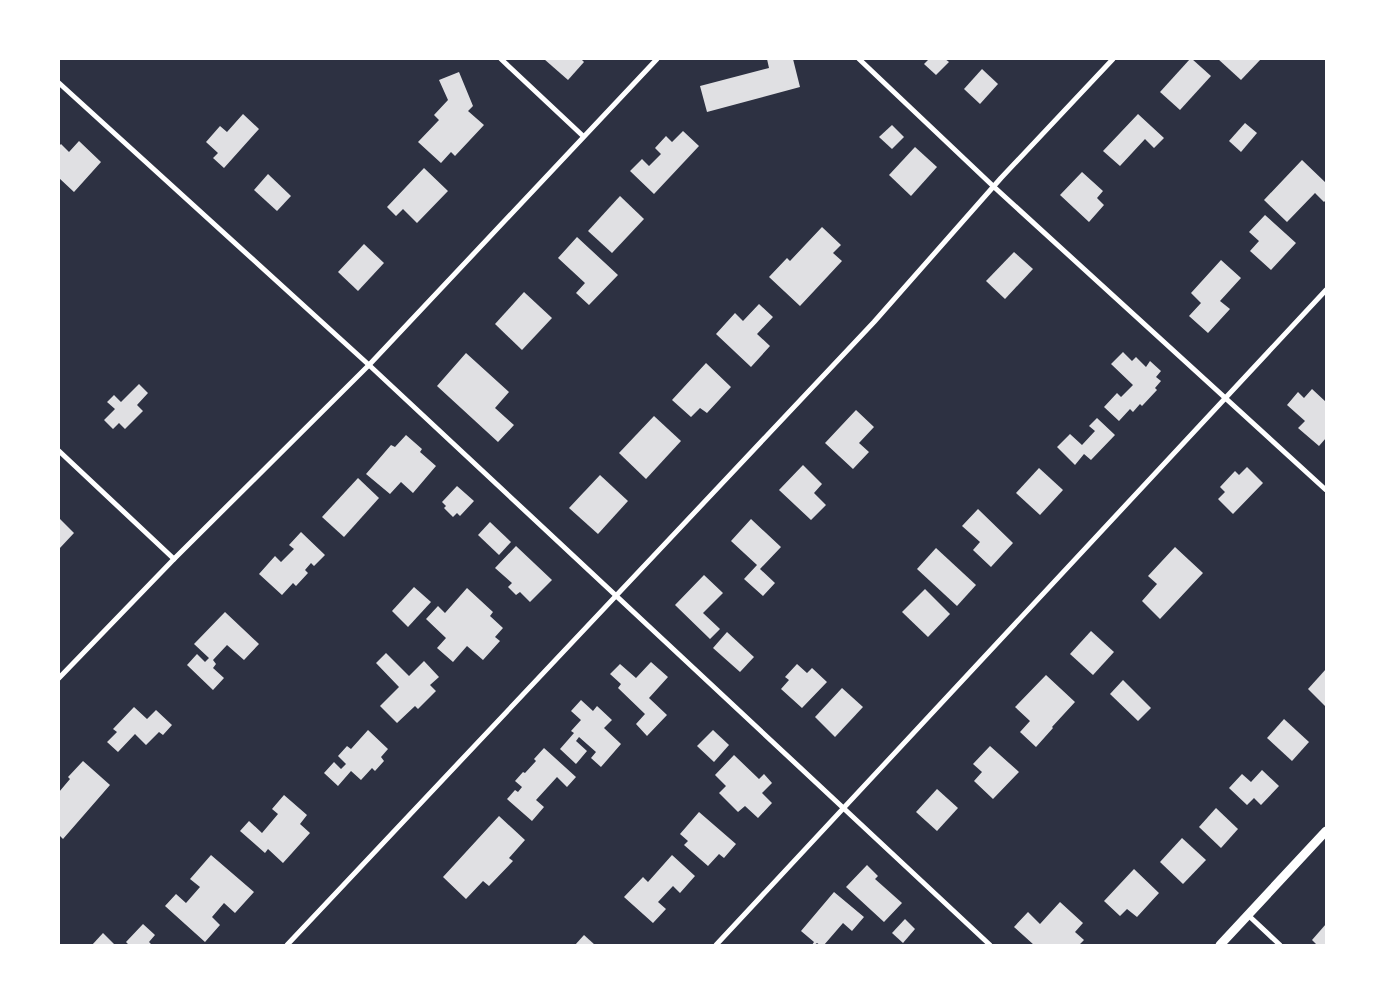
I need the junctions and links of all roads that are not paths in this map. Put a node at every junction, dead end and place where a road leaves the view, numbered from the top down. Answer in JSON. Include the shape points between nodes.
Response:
{"nodes":[{"id":1,"x":501,"y":59,"type":"edge"},
{"id":2,"x":657,"y":59,"type":"edge"},
{"id":3,"x":859,"y":59,"type":"edge"},
{"id":4,"x":1113,"y":59,"type":"edge"},
{"id":5,"x":59,"y":84,"type":"edge"},
{"id":6,"x":583,"y":136,"type":"junction"},
{"id":7,"x":994,"y":186,"type":"junction"},
{"id":8,"x":1326,"y":290,"type":"edge"},
{"id":9,"x":369,"y":364,"type":"junction"},
{"id":10,"x":1226,"y":398,"type":"junction"},
{"id":11,"x":59,"y":452,"type":"edge"},
{"id":12,"x":1326,"y":490,"type":"edge"},
{"id":13,"x":174,"y":559,"type":"junction"},
{"id":14,"x":617,"y":596,"type":"junction"},
{"id":15,"x":59,"y":678,"type":"edge"},
{"id":16,"x":843,"y":809,"type":"junction"},
{"id":17,"x":1326,"y":831,"type":"edge"},
{"id":18,"x":1248,"y":915,"type":"junction"},
{"id":19,"x":287,"y":945,"type":"edge"},
{"id":20,"x":716,"y":945,"type":"edge"},
{"id":21,"x":990,"y":945,"type":"edge"},
{"id":22,"x":1220,"y":945,"type":"edge"},
{"id":23,"x":1280,"y":945,"type":"edge"}],
"edges":[{"from":1,"to":6,"type":"street"},
{"from":2,"to":6,"type":"street"},
{"from":3,"to":7,"type":"street"},
{"from":4,"to":7,"type":"street"},
{"from":5,"to":9,"type":"street"},
{"from":6,"to":9,"type":"street"},
{"from":7,"to":10,"type":"street"},
{"from":7,"to":14,"type":"street","via":[[874,322]]},
{"from":8,"to":10,"type":"street"},
{"from":9,"to":13,"type":"street"},
{"from":9,"to":14,"type":"street"},
{"from":10,"to":12,"type":"street"},
{"from":10,"to":16,"type":"street"},
{"from":11,"to":13,"type":"street"},
{"from":13,"to":15,"type":"street"},
{"from":14,"to":16,"type":"street"},
{"from":14,"to":19,"type":"street"},
{"from":16,"to":20,"type":"street"},
{"from":16,"to":21,"type":"street"},
{"from":17,"to":18,"type":"street"},
{"from":18,"to":22,"type":"street"},
{"from":18,"to":23,"type":"street"}]}
